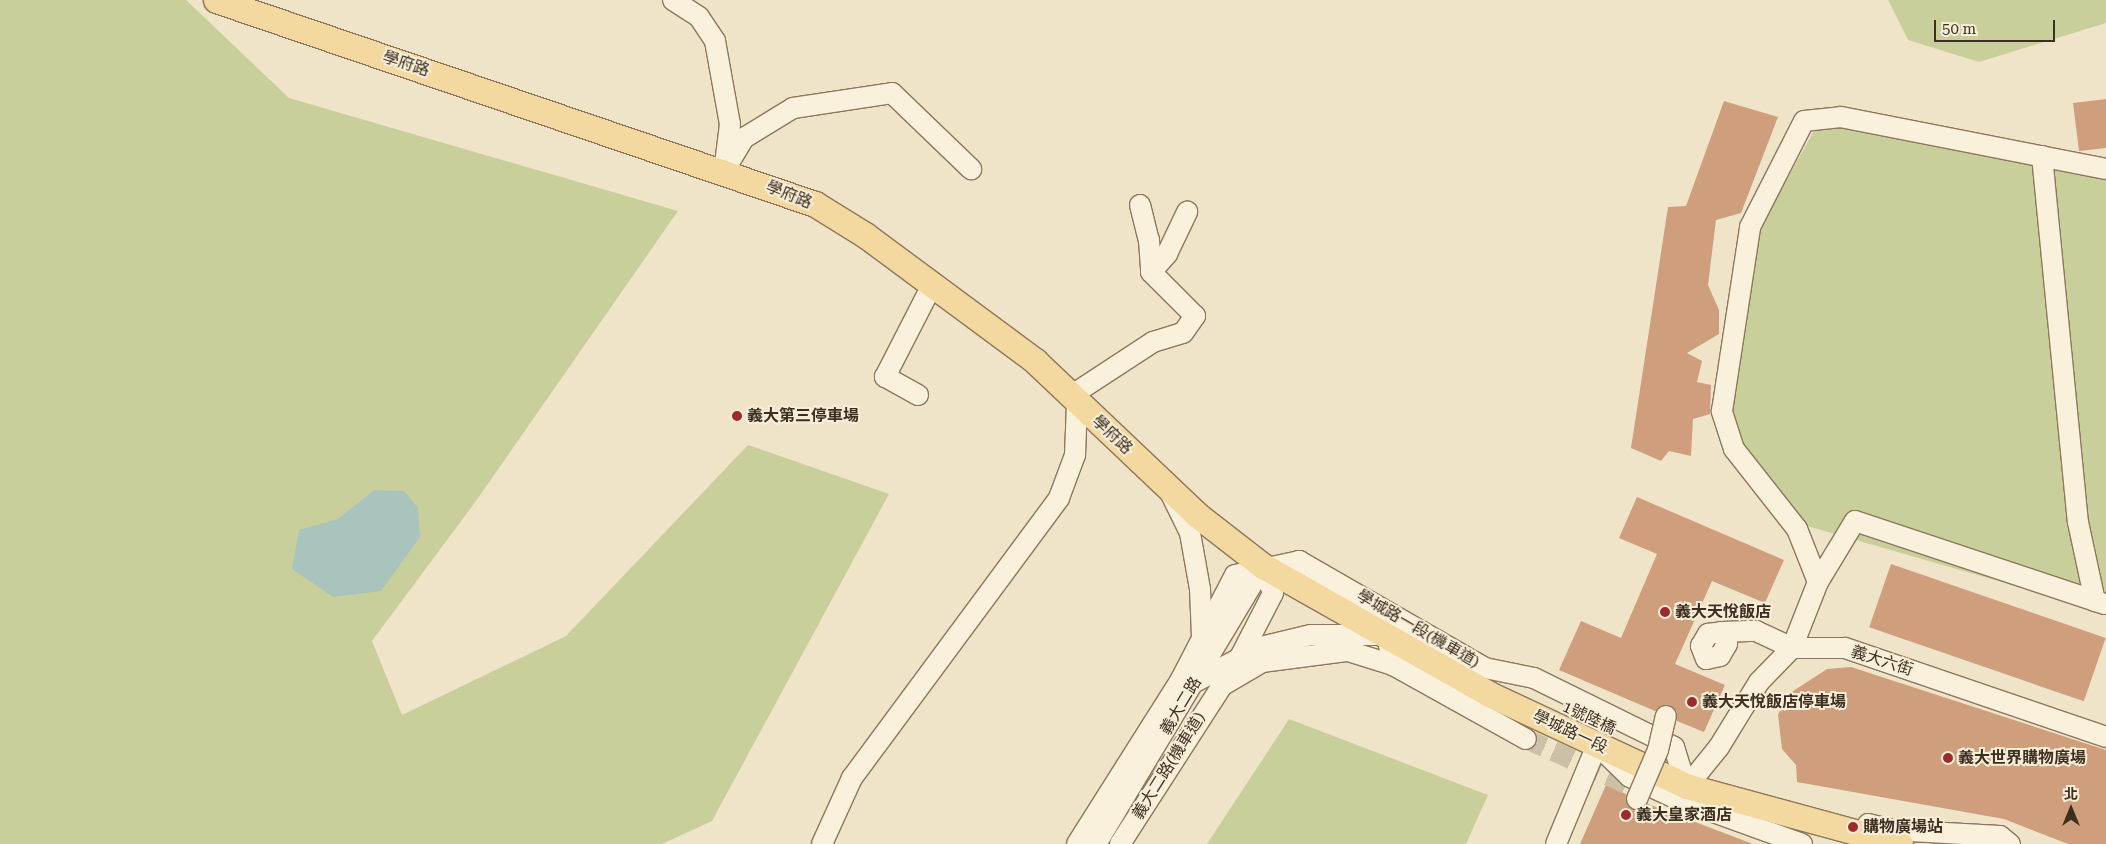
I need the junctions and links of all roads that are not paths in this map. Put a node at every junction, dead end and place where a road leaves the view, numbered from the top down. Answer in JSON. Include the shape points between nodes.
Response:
{"nodes":[{"id":1,"x":216,"y":0,"type":"edge"},
{"id":2,"x":673,"y":0,"type":"edge"},
{"id":3,"x":2042,"y":156,"type":"junction"},
{"id":4,"x":972,"y":169,"type":"dead end"},
{"id":5,"x":2106,"y":169,"type":"edge"},
{"id":6,"x":724,"y":171,"type":"junction"},
{"id":7,"x":1140,"y":205,"type":"dead end"},
{"id":8,"x":1187,"y":212,"type":"dead end"},
{"id":9,"x":1151,"y":272,"type":"junction"},
{"id":10,"x":931,"y":287,"type":"junction"},
{"id":11,"x":918,"y":395,"type":"dead end"},
{"id":12,"x":1075,"y":399,"type":"junction"},
{"id":13,"x":1168,"y":488,"type":"junction"},
{"id":14,"x":1263,"y":566,"type":"junction"},
{"id":15,"x":1818,"y":582,"type":"junction"},
{"id":16,"x":2101,"y":603,"type":"edge"},
{"id":17,"x":1722,"y":632,"type":"dead end"},
{"id":18,"x":1388,"y":635,"type":"junction"},
{"id":19,"x":1202,"y":639,"type":"junction"},
{"id":20,"x":1792,"y":648,"type":"junction"},
{"id":21,"x":1238,"y":659,"type":"junction"},
{"id":22,"x":1393,"y":665,"type":"junction"},
{"id":23,"x":1448,"y":671,"type":"junction"},
{"id":24,"x":1197,"y":681,"type":"junction"},
{"id":25,"x":1219,"y":688,"type":"junction"},
{"id":26,"x":1666,"y":716,"type":"dead end"},
{"id":27,"x":2106,"y":736,"type":"edge"},
{"id":28,"x":1526,"y":739,"type":"tunnel mouth"},
{"id":29,"x":1597,"y":745,"type":"junction"},
{"id":30,"x":1658,"y":750,"type":"junction"},
{"id":31,"x":1682,"y":792,"type":"junction"},
{"id":32,"x":1637,"y":799,"type":"dead end"},
{"id":33,"x":1823,"y":824,"type":"junction"},
{"id":34,"x":1887,"y":834,"type":"edge"},
{"id":35,"x":822,"y":844,"type":"edge"},
{"id":36,"x":1077,"y":844,"type":"edge"},
{"id":37,"x":1096,"y":844,"type":"edge"},
{"id":38,"x":1120,"y":844,"type":"edge"},
{"id":39,"x":1556,"y":844,"type":"edge"},
{"id":40,"x":1802,"y":844,"type":"edge"},
{"id":41,"x":1858,"y":844,"type":"edge"},
{"id":42,"x":2010,"y":844,"type":"edge"}],
"edges":[{"from":1,"to":6,"type":"main road","name":"學府路"},
{"from":2,"to":6,"type":"street","via":[[699,17],[715,42],[730,124]]},
{"from":3,"to":5,"type":"street"},
{"from":3,"to":15,"type":"street","via":[[1841,116],[1804,121],[1750,227],[1722,411],[1734,449],[1797,529]]},
{"from":3,"to":16,"type":"street","via":[[2078,522]]},
{"from":4,"to":6,"type":"street","via":[[892,93],[793,108],[744,138]]},
{"from":6,"to":10,"type":"main road","name":"學府路","via":[[815,204],[865,235]]},
{"from":7,"to":9,"type":"street","via":[[1149,240]]},
{"from":8,"to":9,"type":"street","via":[[1167,254]]},
{"from":9,"to":12,"type":"street","via":[[1195,316],[1183,333],[1153,342]]},
{"from":10,"to":11,"type":"street","via":[[885,377]]},
{"from":10,"to":12,"type":"main road","name":"學府路","via":[[1035,361]]},
{"from":12,"to":13,"type":"main road","name":"學府路"},
{"from":12,"to":35,"type":"street","via":[[1075,455],[1059,498],[852,778]]},
{"from":13,"to":14,"type":"main road","name":"學府路"},
{"from":13,"to":19,"type":"street","via":[[1190,533],[1200,589]]},
{"from":14,"to":18,"type":"main road","name":"學城路一段"},
{"from":14,"to":19,"type":"street","via":[[1235,575]]},
{"from":14,"to":21,"type":"street","name":"義大二路(機車道)","via":[[1273,593]]},
{"from":14,"to":24,"type":"street","name":"義大二路"},
{"from":14,"to":31,"type":"street","name":"學城路一段(機車道)","via":[[1300,561],[1485,668],[1534,678],[1674,747]]},
{"from":15,"to":16,"type":"street","via":[[1855,521]]},
{"from":15,"to":20,"type":"street"},
{"from":17,"to":20,"type":"street","via":[[1756,631]]},
{"from":18,"to":21,"type":"street","via":[[1311,635],[1261,647]]},
{"from":18,"to":22,"type":"street","name":"學城路一段(機車道)"},
{"from":18,"to":23,"type":"main road","name":"學城路一段"},
{"from":19,"to":24,"type":"street"},
{"from":19,"to":36,"type":"street"},
{"from":20,"to":27,"type":"street","name":"義大六街","via":[[1845,648]]},
{"from":20,"to":31,"type":"street","via":[[1759,682],[1719,746]]},
{"from":21,"to":24,"type":"street"},
{"from":21,"to":25,"type":"street","name":"義大二路(機車道)"},
{"from":22,"to":25,"type":"street","name":"義大二路(機車道)","via":[[1348,651],[1262,662]]},
{"from":22,"to":28,"type":"street"},
{"from":23,"to":29,"type":"main road","name":"學城路一段"},
{"from":23,"to":30,"type":"street","name":"1號陸橋","via":[[1520,685]]},
{"from":24,"to":37,"type":"street","name":"義大二路"},
{"from":25,"to":38,"type":"street","name":"義大二路(機車道)"},
{"from":26,"to":30,"type":"street","bridge":true},
{"from":29,"to":31,"type":"main road","name":"學城路一段"},
{"from":29,"to":39,"type":"street"},
{"from":30,"to":32,"type":"street","bridge":true},
{"from":31,"to":33,"type":"main road","name":"學城路一段"},
{"from":31,"to":40,"type":"street"},
{"from":33,"to":34,"type":"main road","name":"學城路一段"},
{"from":33,"to":41,"type":"street"},
{"from":34,"to":42,"type":"street","via":[[2000,836]]}]}
